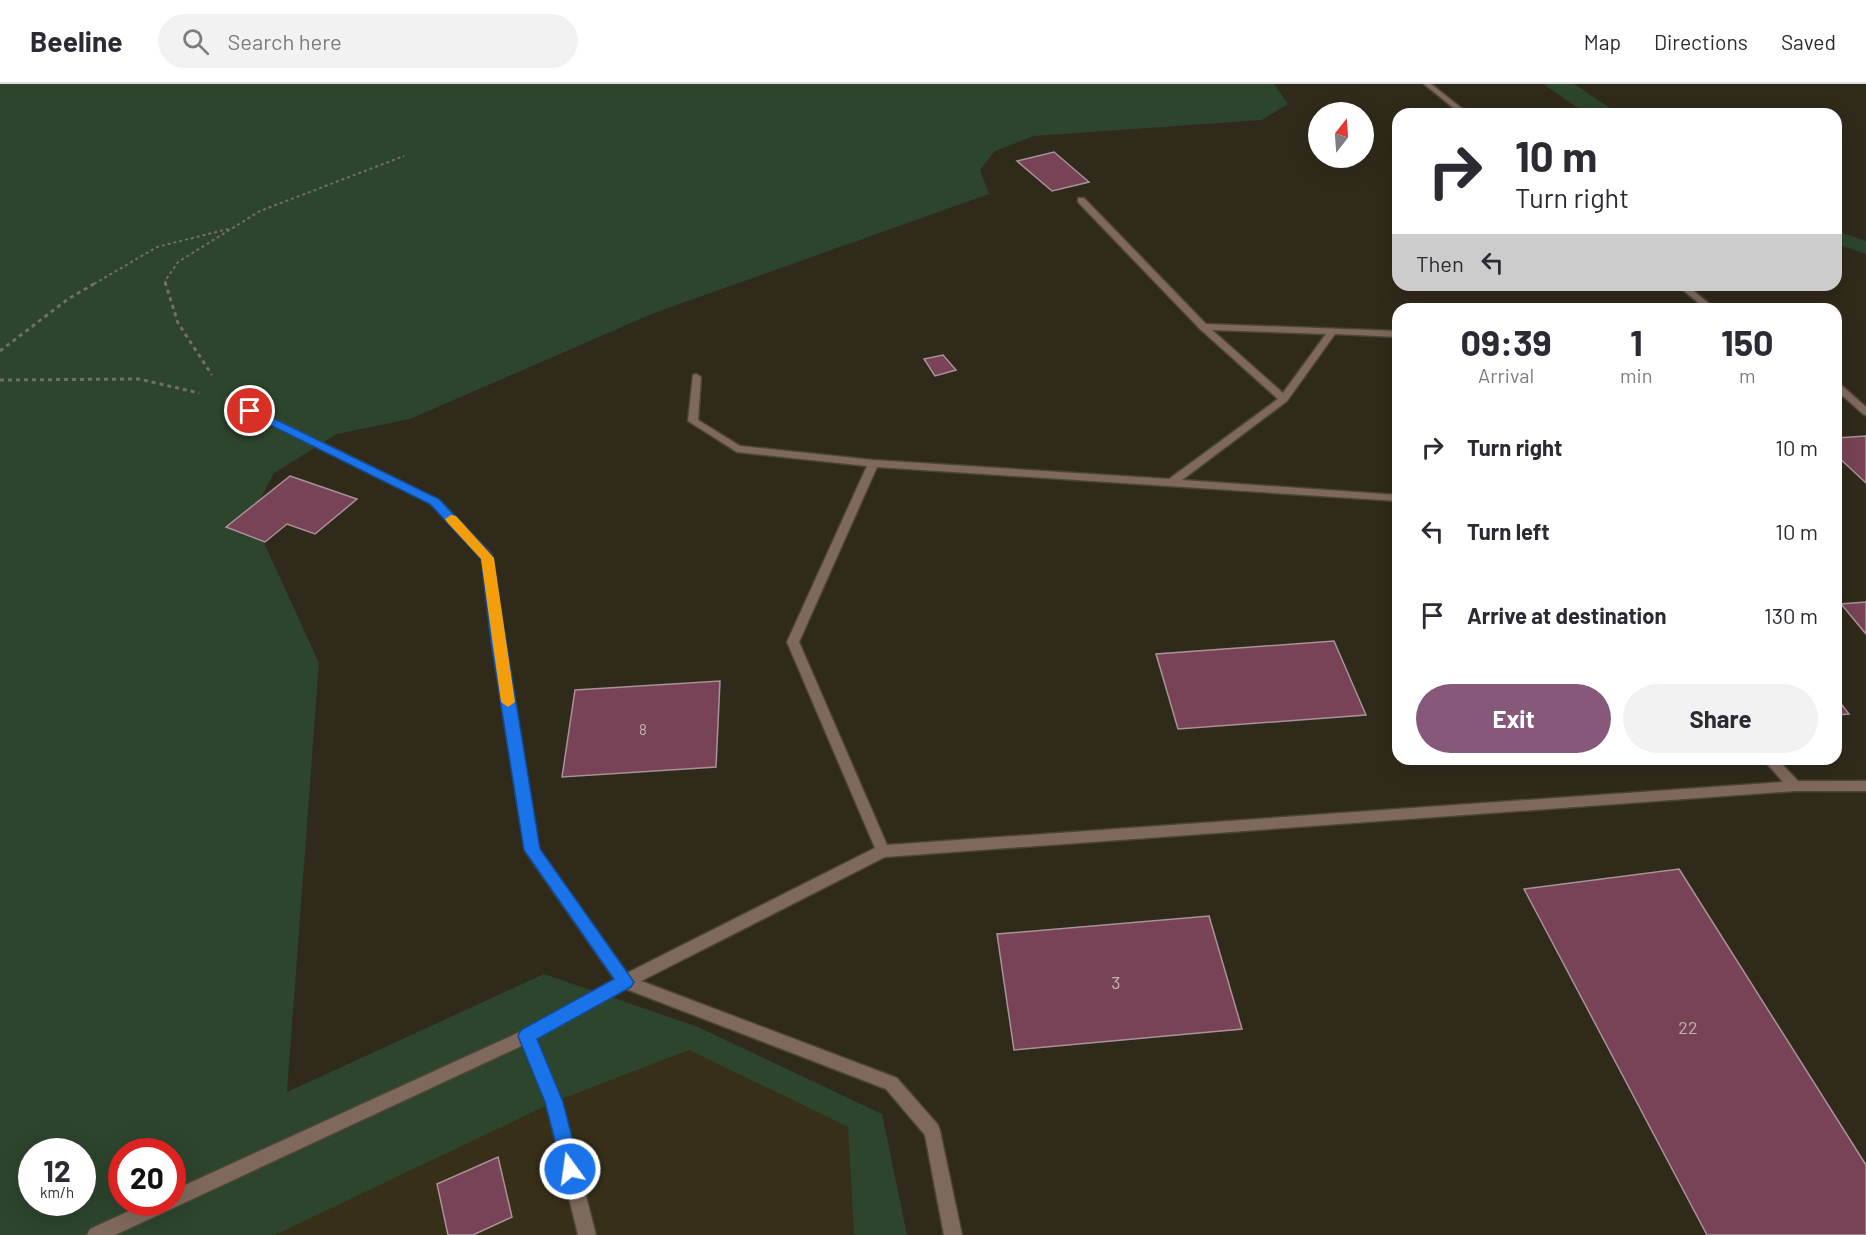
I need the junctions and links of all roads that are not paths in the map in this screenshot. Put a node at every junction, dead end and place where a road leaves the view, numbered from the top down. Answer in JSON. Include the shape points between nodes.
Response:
{"nodes":[{"id":1,"x":1427,"y":84,"type":"edge"},
{"id":2,"x":1457,"y":108,"type":"edge"},
{"id":3,"x":1081,"y":200,"type":"dead end"},
{"id":4,"x":1689,"y":291,"type":"edge"},
{"id":5,"x":1704,"y":303,"type":"edge"},
{"id":6,"x":1203,"y":327,"type":"junction"},
{"id":7,"x":1332,"y":332,"type":"junction"},
{"id":8,"x":1392,"y":334,"type":"edge"},
{"id":9,"x":696,"y":377,"type":"dead end"},
{"id":10,"x":1842,"y":390,"type":"edge"},
{"id":11,"x":1284,"y":399,"type":"junction"},
{"id":12,"x":229,"y":400,"type":"road end"},
{"id":13,"x":1866,"y":412,"type":"edge"},
{"id":14,"x":873,"y":463,"type":"junction"},
{"id":15,"x":1171,"y":483,"type":"junction"},
{"id":16,"x":1392,"y":498,"type":"edge"},
{"id":17,"x":1775,"y":765,"type":"edge"},
{"id":18,"x":1795,"y":786,"type":"junction"},
{"id":19,"x":1866,"y":786,"type":"edge"},
{"id":20,"x":883,"y":851,"type":"junction"},
{"id":21,"x":626,"y":982,"type":"junction"},
{"id":22,"x":527,"y":1036,"type":"junction"},
{"id":23,"x":186,"y":1194,"type":"edge"},
{"id":24,"x":137,"y":1216,"type":"edge"},
{"id":25,"x":96,"y":1235,"type":"edge"},
{"id":26,"x":586,"y":1235,"type":"edge"},
{"id":27,"x":953,"y":1235,"type":"edge"}],
"edges":[{"from":1,"to":2,"type":"street"},
{"from":3,"to":6,"type":"street"},
{"from":4,"to":5,"type":"street"},
{"from":6,"to":7,"type":"street"},
{"from":6,"to":11,"type":"street"},
{"from":7,"to":8,"type":"street"},
{"from":7,"to":11,"type":"street"},
{"from":9,"to":14,"type":"street","via":[[693,422],[736,449]]},
{"from":10,"to":13,"type":"street"},
{"from":11,"to":15,"type":"street"},
{"from":12,"to":21,"type":"street","via":[[435,502],[488,558],[532,850]]},
{"from":14,"to":15,"type":"street"},
{"from":14,"to":20,"type":"street","via":[[793,642]]},
{"from":15,"to":16,"type":"street"},
{"from":17,"to":18,"type":"street"},
{"from":18,"to":19,"type":"street"},
{"from":18,"to":20,"type":"street"},
{"from":20,"to":21,"type":"street"},
{"from":21,"to":22,"type":"street"},
{"from":21,"to":27,"type":"street","via":[[891,1083],[932,1131]]},
{"from":22,"to":23,"type":"street"},
{"from":22,"to":26,"type":"street","via":[[554,1102]]},
{"from":24,"to":25,"type":"street"}]}
